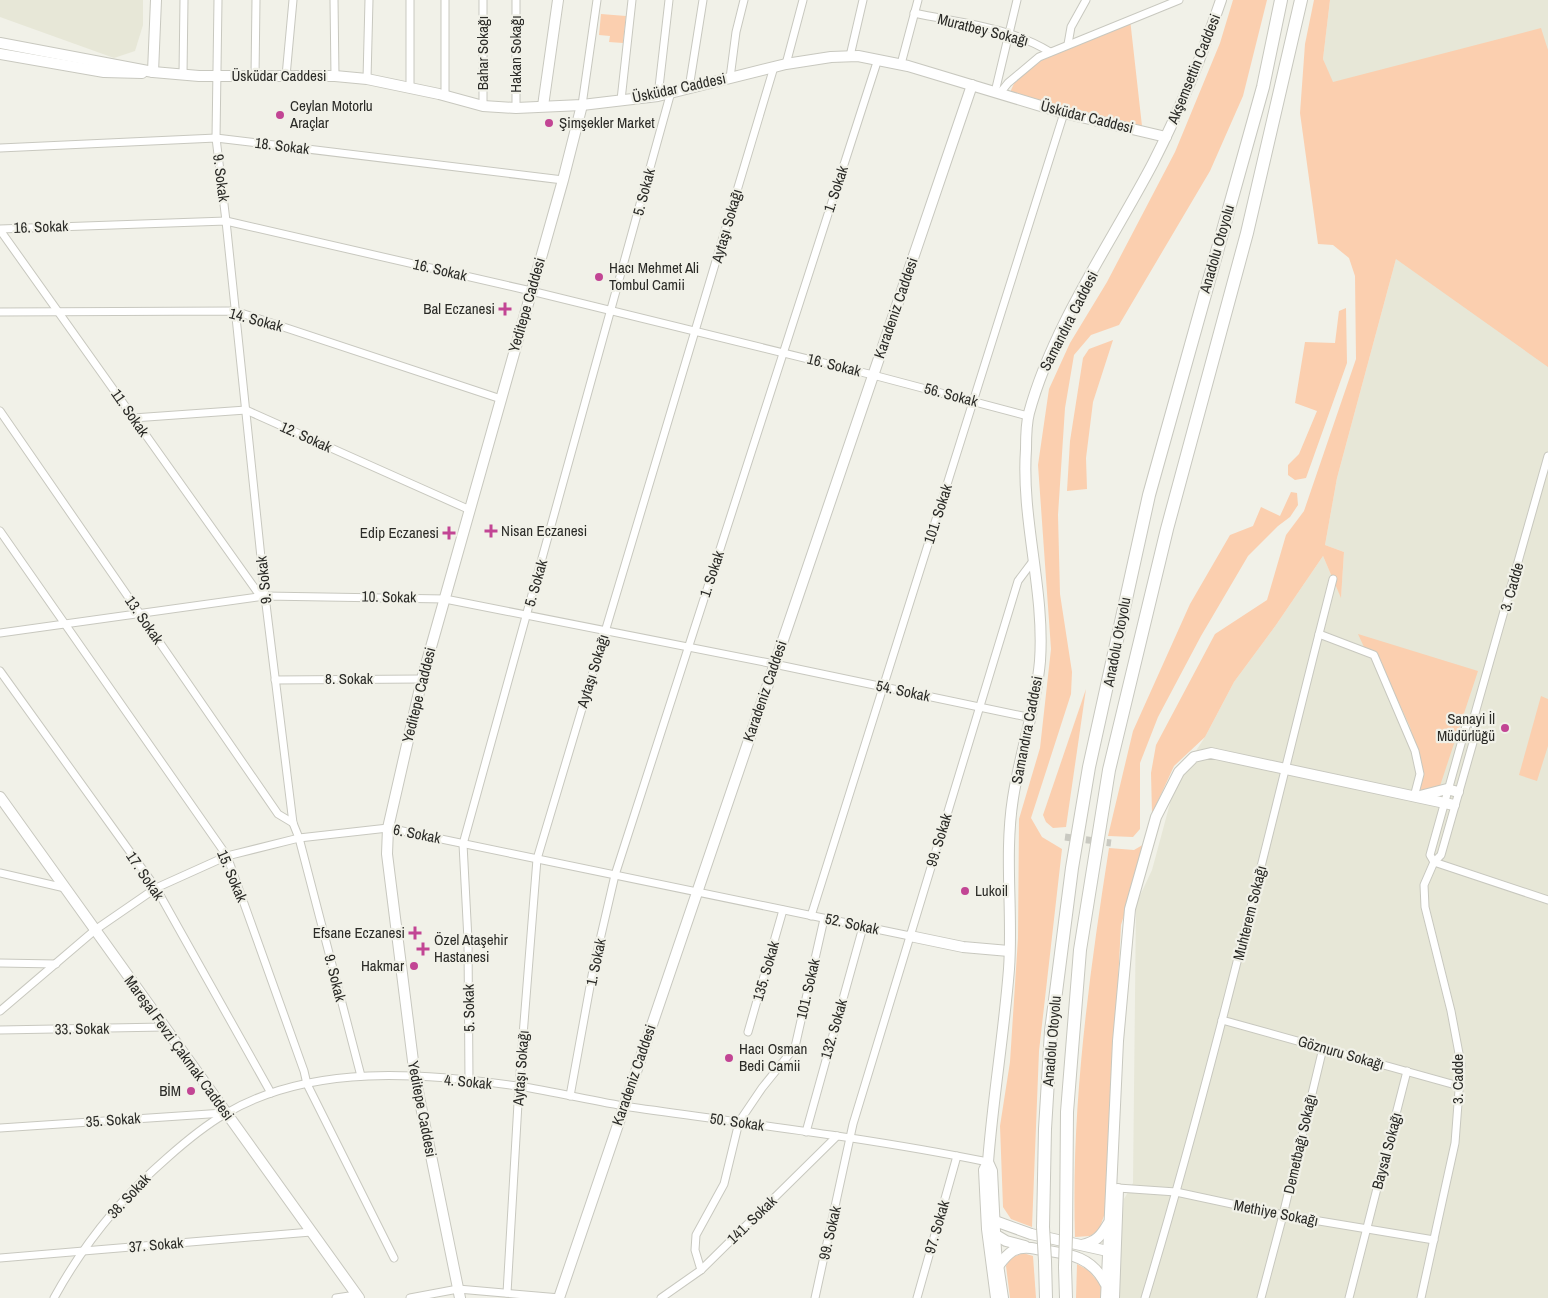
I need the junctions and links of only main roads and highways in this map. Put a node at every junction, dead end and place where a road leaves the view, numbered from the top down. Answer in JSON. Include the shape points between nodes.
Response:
{"nodes":[{"id":1,"x":1281,"y":0,"type":"edge"},
{"id":2,"x":1300,"y":0,"type":"edge"},
{"id":3,"x":1046,"y":1298,"type":"edge"},
{"id":4,"x":1066,"y":1298,"type":"edge"}],
"edges":[{"from":1,"to":3,"type":"highway","name":"Anadolu Otoyolu","bridge":true,"via":[[1253,125],[1149,495],[1089,767],[1051,1031],[1043,1227]]},
{"from":2,"to":4,"type":"highway","name":"Anadolu Otoyolu","bridge":true,"via":[[1247,233],[1167,528],[1109,770],[1091,871],[1076,988],[1066,1112]]}]}
